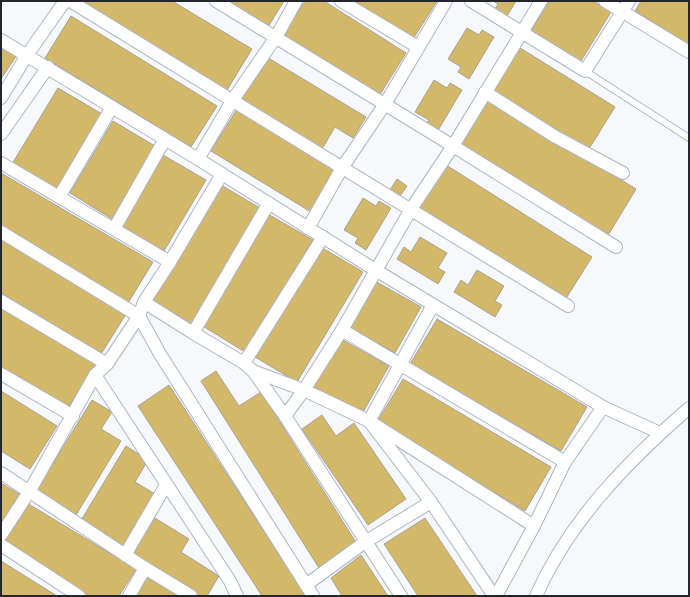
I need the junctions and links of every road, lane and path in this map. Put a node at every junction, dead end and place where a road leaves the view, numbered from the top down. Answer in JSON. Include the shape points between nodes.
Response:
{"nodes":[{"id":1,"x":65,"y":1,"type":"edge"},
{"id":2,"x":70,"y":1,"type":"edge"},
{"id":3,"x":216,"y":1,"type":"edge"},
{"id":4,"x":296,"y":1,"type":"edge"},
{"id":5,"x":341,"y":1,"type":"edge"},
{"id":6,"x":446,"y":1,"type":"edge"},
{"id":7,"x":471,"y":1,"type":"edge"},
{"id":8,"x":541,"y":1,"type":"edge"},
{"id":9,"x":605,"y":1,"type":"edge"},
{"id":10,"x":629,"y":1,"type":"edge"},
{"id":11,"x":622,"y":12,"type":"junction"},
{"id":12,"x":521,"y":32,"type":"junction"},
{"id":13,"x":276,"y":37,"type":"junction"},
{"id":14,"x":1,"y":40,"type":"edge"},
{"id":15,"x":418,"y":47,"type":"junction"},
{"id":16,"x":689,"y":52,"type":"edge"},
{"id":17,"x":26,"y":55,"type":"junction"},
{"id":18,"x":48,"y":67,"type":"junction"},
{"id":19,"x":585,"y":71,"type":"junction"},
{"id":20,"x":485,"y":92,"type":"junction"},
{"id":21,"x":1,"y":98,"type":"edge"},
{"id":22,"x":232,"y":101,"type":"junction"},
{"id":23,"x":385,"y":104,"type":"junction"},
{"id":24,"x":112,"y":107,"type":"junction"},
{"id":25,"x":1,"y":134,"type":"edge"},
{"id":26,"x":689,"y":138,"type":"edge"},
{"id":27,"x":165,"y":139,"type":"junction"},
{"id":28,"x":453,"y":146,"type":"junction"},
{"id":29,"x":198,"y":159,"type":"junction"},
{"id":30,"x":1,"y":163,"type":"edge"},
{"id":31,"x":342,"y":168,"type":"junction"},
{"id":32,"x":623,"y":173,"type":"dead end"},
{"id":33,"x":222,"y":174,"type":"junction"},
{"id":34,"x":59,"y":197,"type":"junction"},
{"id":35,"x":269,"y":204,"type":"junction"},
{"id":36,"x":411,"y":209,"type":"junction"},
{"id":37,"x":308,"y":228,"type":"junction"},
{"id":38,"x":114,"y":229,"type":"junction"},
{"id":39,"x":1,"y":232,"type":"edge"},
{"id":40,"x":323,"y":237,"type":"junction"},
{"id":41,"x":616,"y":247,"type":"dead end"},
{"id":42,"x":170,"y":262,"type":"junction"},
{"id":43,"x":376,"y":271,"type":"junction"},
{"id":44,"x":1,"y":301,"type":"edge"},
{"id":45,"x":144,"y":302,"type":"junction"},
{"id":46,"x":433,"y":305,"type":"junction"},
{"id":47,"x":568,"y":306,"type":"dead end"},
{"id":48,"x":139,"y":316,"type":"junction"},
{"id":49,"x":342,"y":330,"type":"junction"},
{"id":50,"x":193,"y":333,"type":"junction"},
{"id":51,"x":244,"y":363,"type":"junction"},
{"id":52,"x":107,"y":364,"type":"junction"},
{"id":53,"x":400,"y":364,"type":"junction"},
{"id":54,"x":253,"y":371,"type":"junction"},
{"id":55,"x":1,"y":374,"type":"edge"},
{"id":56,"x":96,"y":375,"type":"junction"},
{"id":57,"x":304,"y":390,"type":"junction"},
{"id":58,"x":603,"y":407,"type":"junction"},
{"id":59,"x":689,"y":408,"type":"edge"},
{"id":60,"x":73,"y":416,"type":"junction"},
{"id":61,"x":285,"y":416,"type":"junction"},
{"id":62,"x":369,"y":421,"type":"junction"},
{"id":63,"x":660,"y":433,"type":"junction"},
{"id":64,"x":565,"y":462,"type":"junction"},
{"id":65,"x":1,"y":473,"type":"edge"},
{"id":66,"x":166,"y":485,"type":"junction"},
{"id":67,"x":28,"y":492,"type":"junction"},
{"id":68,"x":431,"y":502,"type":"junction"},
{"id":69,"x":534,"y":526,"type":"junction"},
{"id":70,"x":1,"y":535,"type":"edge"},
{"id":71,"x":365,"y":542,"type":"junction"},
{"id":72,"x":1,"y":545,"type":"edge"},
{"id":73,"x":125,"y":555,"type":"junction"},
{"id":74,"x":145,"y":568,"type":"junction"},
{"id":75,"x":306,"y":585,"type":"junction"},
{"id":76,"x":79,"y":596,"type":"edge"},
{"id":77,"x":128,"y":596,"type":"edge"},
{"id":78,"x":191,"y":596,"type":"edge"},
{"id":79,"x":237,"y":596,"type":"edge"},
{"id":80,"x":313,"y":596,"type":"edge"},
{"id":81,"x":401,"y":596,"type":"edge"},
{"id":82,"x":495,"y":596,"type":"edge"},
{"id":83,"x":536,"y":596,"type":"edge"}],
"edges":[{"from":1,"to":17,"type":"street"},
{"from":2,"to":22,"type":"street"},
{"from":3,"to":13,"type":"street"},
{"from":4,"to":13,"type":"street"},
{"from":5,"to":15,"type":"street"},
{"from":6,"to":15,"type":"street"},
{"from":7,"to":12,"type":"street"},
{"from":8,"to":12,"type":"street"},
{"from":9,"to":11,"type":"street"},
{"from":10,"to":11,"type":"street"},
{"from":11,"to":16,"type":"street"},
{"from":11,"to":19,"type":"street"},
{"from":12,"to":19,"type":"street"},
{"from":12,"to":20,"type":"street"},
{"from":13,"to":22,"type":"street"},
{"from":13,"to":23,"type":"street"},
{"from":14,"to":17,"type":"street"},
{"from":15,"to":23,"type":"street"},
{"from":17,"to":18,"type":"street"},
{"from":17,"to":21,"type":"street"},
{"from":18,"to":24,"type":"street"},
{"from":18,"to":25,"type":"street"},
{"from":19,"to":26,"type":"lane"},
{"from":20,"to":28,"type":"street"},
{"from":20,"to":32,"type":"street","via":[[554,136]]},
{"from":22,"to":29,"type":"street"},
{"from":22,"to":31,"type":"street"},
{"from":23,"to":28,"type":"street"},
{"from":23,"to":31,"type":"street"},
{"from":24,"to":27,"type":"street"},
{"from":24,"to":34,"type":"street"},
{"from":27,"to":29,"type":"street"},
{"from":27,"to":38,"type":"street"},
{"from":28,"to":36,"type":"street"},
{"from":28,"to":41,"type":"street"},
{"from":29,"to":33,"type":"street"},
{"from":30,"to":34,"type":"street"},
{"from":31,"to":36,"type":"street"},
{"from":31,"to":37,"type":"street"},
{"from":33,"to":35,"type":"street"},
{"from":33,"to":42,"type":"street"},
{"from":34,"to":38,"type":"street"},
{"from":35,"to":37,"type":"street"},
{"from":35,"to":50,"type":"street"},
{"from":36,"to":43,"type":"street"},
{"from":36,"to":47,"type":"street"},
{"from":37,"to":40,"type":"street"},
{"from":38,"to":42,"type":"street"},
{"from":39,"to":48,"type":"street"},
{"from":40,"to":43,"type":"street"},
{"from":40,"to":51,"type":"street"},
{"from":42,"to":45,"type":"street"},
{"from":43,"to":46,"type":"street"},
{"from":43,"to":49,"type":"street"},
{"from":44,"to":52,"type":"street"},
{"from":45,"to":48,"type":"street"},
{"from":45,"to":50,"type":"street"},
{"from":46,"to":53,"type":"street"},
{"from":46,"to":58,"type":"street"},
{"from":48,"to":52,"type":"street"},
{"from":48,"to":75,"type":"street","via":[[160,354]]},
{"from":49,"to":53,"type":"street"},
{"from":49,"to":57,"type":"street"},
{"from":50,"to":51,"type":"street"},
{"from":51,"to":54,"type":"street"},
{"from":52,"to":56,"type":"street"},
{"from":53,"to":62,"type":"street"},
{"from":53,"to":64,"type":"street"},
{"from":54,"to":57,"type":"street"},
{"from":54,"to":61,"type":"street"},
{"from":55,"to":60,"type":"street"},
{"from":56,"to":60,"type":"street"},
{"from":56,"to":66,"type":"street"},
{"from":57,"to":61,"type":"street"},
{"from":57,"to":62,"type":"street"},
{"from":58,"to":63,"type":"street"},
{"from":58,"to":64,"type":"street"},
{"from":59,"to":63,"type":"street"},
{"from":60,"to":67,"type":"street"},
{"from":61,"to":71,"type":"street"},
{"from":62,"to":68,"type":"street"},
{"from":62,"to":69,"type":"street"},
{"from":63,"to":83,"type":"street","via":[[618,476],[579,523],[551,566]]},
{"from":64,"to":69,"type":"street"},
{"from":65,"to":67,"type":"street"},
{"from":66,"to":73,"type":"street"},
{"from":66,"to":79,"type":"street","via":[[230,581]]},
{"from":67,"to":70,"type":"street"},
{"from":67,"to":73,"type":"street"},
{"from":68,"to":71,"type":"street"},
{"from":68,"to":82,"type":"street"},
{"from":69,"to":82,"type":"street"},
{"from":71,"to":75,"type":"street"},
{"from":71,"to":81,"type":"street"},
{"from":72,"to":76,"type":"street"},
{"from":73,"to":74,"type":"street"},
{"from":74,"to":77,"type":"street"},
{"from":74,"to":78,"type":"street"},
{"from":75,"to":80,"type":"street"}]}
